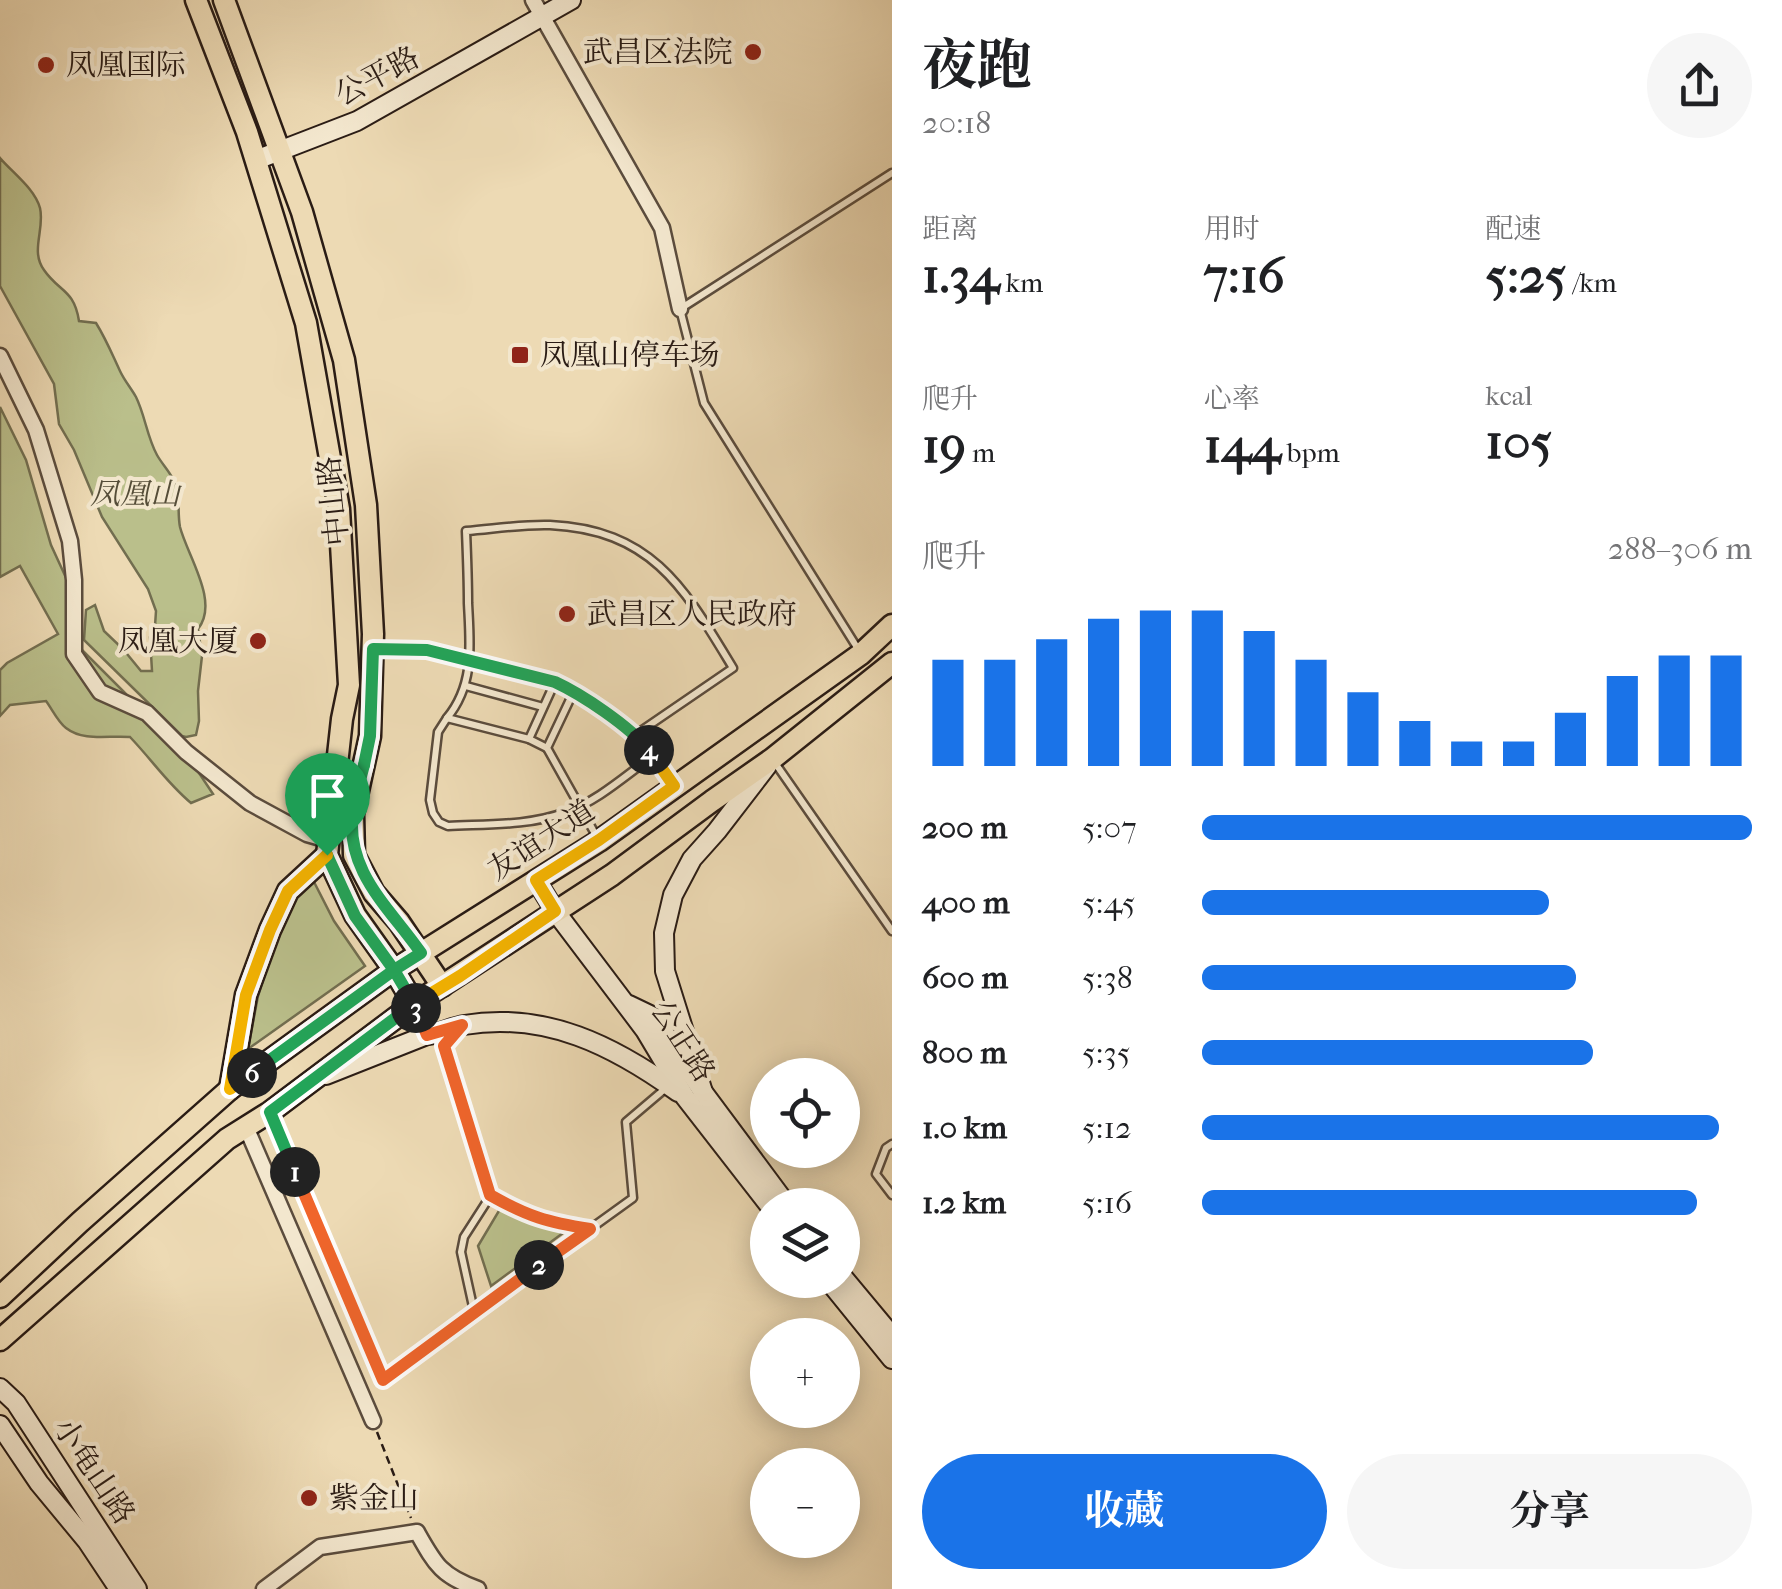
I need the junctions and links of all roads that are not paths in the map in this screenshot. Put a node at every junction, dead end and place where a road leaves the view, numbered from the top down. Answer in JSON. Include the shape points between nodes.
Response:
{"nodes":[{"id":1,"x":196,"y":0,"type":"edge"},
{"id":2,"x":224,"y":0,"type":"edge"},
{"id":3,"x":533,"y":0,"type":"edge"},
{"id":4,"x":572,"y":0,"type":"edge"},
{"id":5,"x":542,"y":18,"type":"junction"},
{"id":6,"x":281,"y":151,"type":"junction"},
{"id":7,"x":256,"y":160,"type":"junction"},
{"id":8,"x":892,"y":173,"type":"edge"},
{"id":9,"x":680,"y":309,"type":"junction"},
{"id":10,"x":0,"y":356,"type":"edge"},
{"id":11,"x":892,"y":625,"type":"edge"},
{"id":12,"x":373,"y":649,"type":"junction"},
{"id":13,"x":861,"y":654,"type":"junction"},
{"id":14,"x":471,"y":660,"type":"junction"},
{"id":15,"x":892,"y":663,"type":"edge"},
{"id":16,"x":555,"y":682,"type":"junction"},
{"id":17,"x":466,"y":686,"type":"junction"},
{"id":18,"x":574,"y":691,"type":"junction"},
{"id":19,"x":544,"y":707,"type":"junction"},
{"id":20,"x":447,"y":718,"type":"junction"},
{"id":21,"x":635,"y":735,"type":"junction"},
{"id":22,"x":529,"y":739,"type":"junction"},
{"id":23,"x":547,"y":748,"type":"junction"},
{"id":24,"x":653,"y":756,"type":"junction"},
{"id":25,"x":772,"y":759,"type":"junction"},
{"id":26,"x":674,"y":786,"type":"junction"},
{"id":27,"x":578,"y":807,"type":"junction"},
{"id":28,"x":599,"y":840,"type":"junction"},
{"id":29,"x":328,"y":848,"type":"junction"},
{"id":30,"x":536,"y":880,"type":"junction"},
{"id":31,"x":555,"y":911,"type":"junction"},
{"id":32,"x":892,"y":931,"type":"edge"},
{"id":33,"x":421,"y":953,"type":"junction"},
{"id":34,"x":394,"y":970,"type":"junction"},
{"id":35,"x":442,"y":986,"type":"junction"},
{"id":36,"x":414,"y":1004,"type":"junction"},
{"id":37,"x":462,"y":1025,"type":"junction"},
{"id":38,"x":427,"y":1035,"type":"junction"},
{"id":39,"x":312,"y":1081,"type":"junction"},
{"id":40,"x":686,"y":1092,"type":"junction"},
{"id":41,"x":224,"y":1094,"type":"junction"},
{"id":42,"x":270,"y":1112,"type":"junction"},
{"id":43,"x":246,"y":1127,"type":"junction"},
{"id":44,"x":892,"y":1144,"type":"edge"},
{"id":45,"x":757,"y":1188,"type":"edge"},
{"id":46,"x":772,"y":1188,"type":"edge"},
{"id":47,"x":490,"y":1195,"type":"junction"},
{"id":48,"x":892,"y":1195,"type":"edge"},
{"id":49,"x":590,"y":1229,"type":"junction"},
{"id":50,"x":0,"y":1297,"type":"edge"},
{"id":51,"x":843,"y":1298,"type":"edge"},
{"id":52,"x":860,"y":1298,"type":"edge"},
{"id":53,"x":474,"y":1312,"type":"junction"},
{"id":54,"x":892,"y":1336,"type":"edge"},
{"id":55,"x":0,"y":1340,"type":"edge"},
{"id":56,"x":892,"y":1359,"type":"edge"},
{"id":57,"x":0,"y":1388,"type":"edge"},
{"id":58,"x":0,"y":1425,"type":"edge"},
{"id":59,"x":376,"y":1429,"type":"road end"},
{"id":60,"x":118,"y":1589,"type":"edge"},
{"id":61,"x":136,"y":1589,"type":"edge"},
{"id":62,"x":264,"y":1589,"type":"edge"},
{"id":63,"x":478,"y":1589,"type":"edge"}],
"edges":[{"from":1,"to":7,"type":"main road","name":"中山路"},
{"from":2,"to":6,"type":"main road","name":"中山路"},
{"from":3,"to":5,"type":"street"},
{"from":4,"to":5,"type":"main road","name":"公平路"},
{"from":5,"to":6,"type":"main road","name":"公平路","via":[[357,121]]},
{"from":5,"to":9,"type":"street","via":[[662,228]]},
{"from":6,"to":7,"type":"main road","name":"公平路"},
{"from":6,"to":12,"type":"main road","name":"中山路","via":[[344,360],[366,505]]},
{"from":7,"to":29,"type":"main road","name":"中山路","via":[[306,323],[338,509],[349,685]]},
{"from":8,"to":9,"type":"lane"},
{"from":9,"to":13,"type":"lane","via":[[704,403]]},
{"from":10,"to":29,"type":"street","via":[[36,430],[70,542],[74,654],[100,692],[147,713],[250,803]]},
{"from":11,"to":13,"type":"main road","name":"友谊大道"},
{"from":12,"to":14,"type":"lane","via":[[427,650]]},
{"from":12,"to":33,"type":"main road","name":"中山路","via":[[370,736],[352,814],[354,855]]},
{"from":13,"to":26,"type":"main road","name":"友谊大道"},
{"from":14,"to":16,"type":"lane"},
{"from":14,"to":17,"type":"lane"},
{"from":14,"to":21,"type":"lane","via":[[466,531],[546,524],[601,533],[646,554],[673,577],[732,668]]},
{"from":15,"to":25,"type":"main road"},
{"from":16,"to":18,"type":"lane"},
{"from":16,"to":19,"type":"lane"},
{"from":17,"to":19,"type":"lane"},
{"from":17,"to":20,"type":"lane"},
{"from":18,"to":21,"type":"lane"},
{"from":18,"to":23,"type":"lane"},
{"from":19,"to":22,"type":"lane"},
{"from":20,"to":22,"type":"lane"},
{"from":20,"to":27,"type":"lane","via":[[438,732],[431,788],[439,822],[530,820]]},
{"from":21,"to":24,"type":"lane"},
{"from":22,"to":23,"type":"lane"},
{"from":23,"to":27,"type":"lane"},
{"from":24,"to":26,"type":"lane"},
{"from":24,"to":27,"type":"lane"},
{"from":25,"to":31,"type":"main road"},
{"from":25,"to":32,"type":"lane"},
{"from":25,"to":40,"type":"main road","via":[[692,859],[673,895],[665,971]]},
{"from":26,"to":28,"type":"main road","name":"友谊大道"},
{"from":27,"to":28,"type":"lane"},
{"from":28,"to":30,"type":"main road","name":"友谊大道"},
{"from":29,"to":34,"type":"main road","via":[[355,916]]},
{"from":29,"to":41,"type":"main road","via":[[288,891],[270,930],[246,995]]},
{"from":30,"to":31,"type":"main road","name":"公正路"},
{"from":30,"to":33,"type":"main road","name":"友谊大道"},
{"from":31,"to":35,"type":"main road"},
{"from":31,"to":40,"type":"main road","name":"公正路","via":[[624,1002],[654,1018]]},
{"from":33,"to":34,"type":"main road","name":"友谊大道"},
{"from":33,"to":35,"type":"main road","name":"中山路"},
{"from":34,"to":36,"type":"main road"},
{"from":34,"to":41,"type":"main road","name":"友谊大道"},
{"from":35,"to":36,"type":"main road"},
{"from":36,"to":38,"type":"main road"},
{"from":36,"to":39,"type":"main road"},
{"from":37,"to":38,"type":"main road"},
{"from":37,"to":40,"type":"main road","via":[[520,1022],[564,1030]]},
{"from":37,"to":47,"type":"lane","via":[[444,1046]]},
{"from":38,"to":39,"type":"main road"},
{"from":39,"to":42,"type":"main road"},
{"from":40,"to":45,"type":"main road","name":"公正路"},
{"from":40,"to":46,"type":"main road","name":"公正路"},
{"from":40,"to":49,"type":"lane","via":[[626,1122],[633,1198]]},
{"from":41,"to":50,"type":"main road"},
{"from":42,"to":43,"type":"main road"},
{"from":42,"to":53,"type":"lane","via":[[383,1380]]},
{"from":43,"to":55,"type":"main road"},
{"from":43,"to":59,"type":"street"},
{"from":44,"to":48,"type":"lane","via":[[876,1174]]},
{"from":47,"to":49,"type":"lane","via":[[546,1222]]},
{"from":47,"to":53,"type":"lane","via":[[464,1237]]},
{"from":49,"to":53,"type":"lane"},
{"from":51,"to":56,"type":"main road"},
{"from":52,"to":54,"type":"main road"},
{"from":57,"to":61,"type":"main road","name":"小龟山路"},
{"from":58,"to":60,"type":"main road","name":"小龟山路"},
{"from":62,"to":63,"type":"street","via":[[320,1548],[417,1532],[435,1564]]}]}
